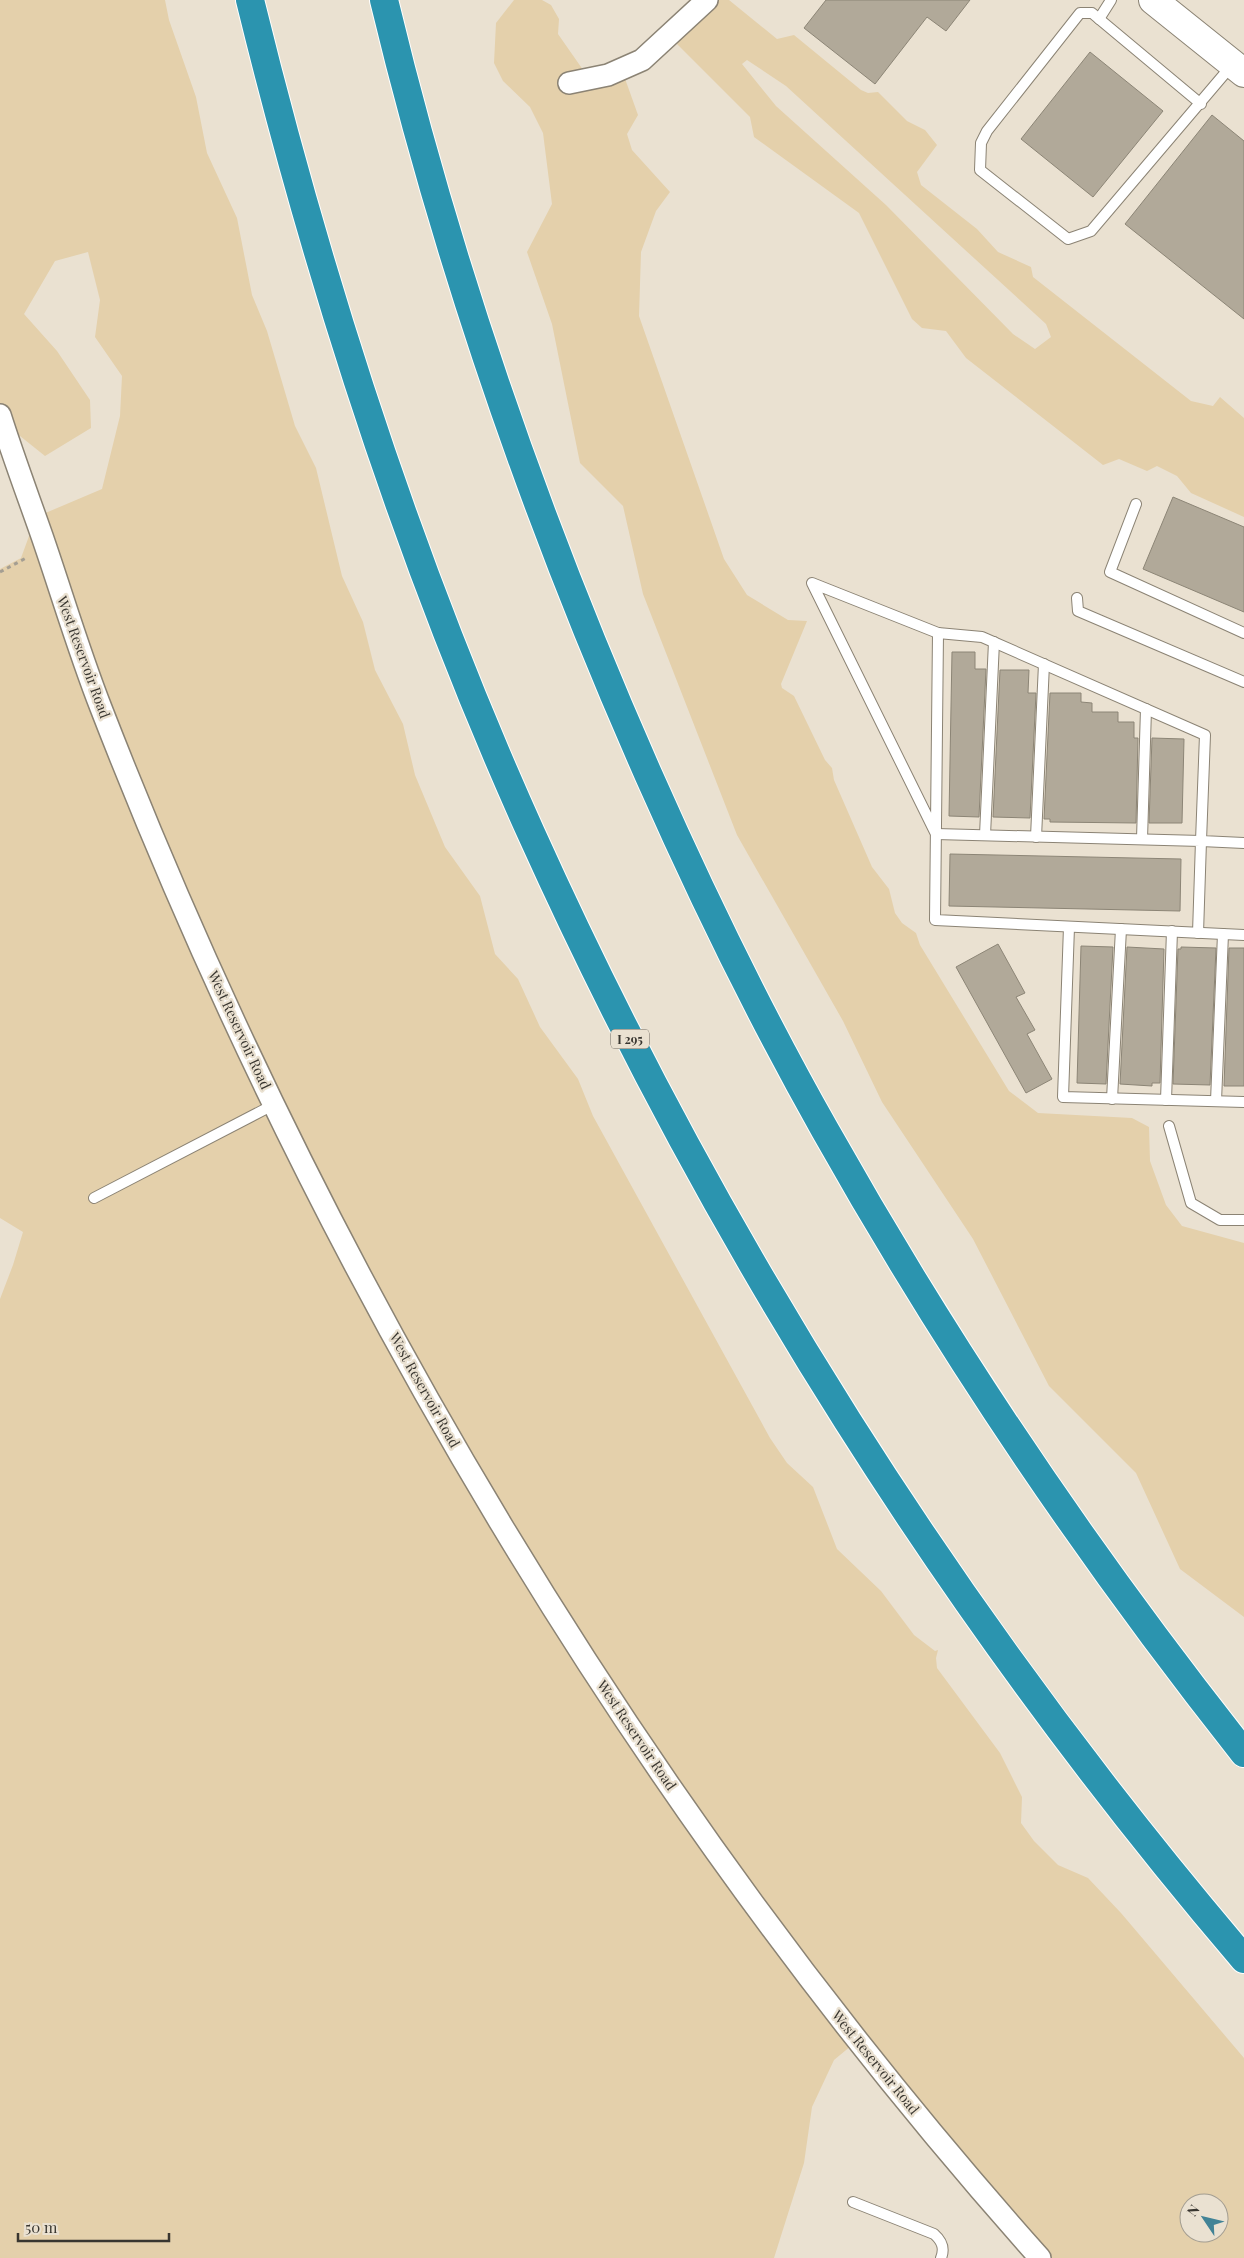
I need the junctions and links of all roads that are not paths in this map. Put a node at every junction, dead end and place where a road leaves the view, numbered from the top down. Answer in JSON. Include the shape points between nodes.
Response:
{"nodes":[{"id":1,"x":250,"y":0,"type":"edge"},
{"id":2,"x":384,"y":0,"type":"edge"},
{"id":3,"x":707,"y":0,"type":"edge"},
{"id":4,"x":1111,"y":0,"type":"edge"},
{"id":5,"x":1153,"y":0,"type":"edge"},
{"id":6,"x":1099,"y":19,"type":"junction"},
{"id":7,"x":1239,"y":69,"type":"edge"},
{"id":8,"x":568,"y":83,"type":"dead end"},
{"id":9,"x":1201,"y":104,"type":"junction"},
{"id":10,"x":0,"y":418,"type":"edge"},
{"id":11,"x":1136,"y":504,"type":"dead end"},
{"id":12,"x":1077,"y":598,"type":"dead end"},
{"id":13,"x":938,"y":632,"type":"junction"},
{"id":14,"x":1244,"y":633,"type":"edge"},
{"id":15,"x":994,"y":642,"type":"junction"},
{"id":16,"x":1044,"y":664,"type":"junction"},
{"id":17,"x":1244,"y":682,"type":"edge"},
{"id":18,"x":1146,"y":709,"type":"junction"},
{"id":19,"x":936,"y":834,"type":"junction"},
{"id":20,"x":985,"y":835,"type":"junction"},
{"id":21,"x":1036,"y":837,"type":"junction"},
{"id":22,"x":1142,"y":840,"type":"junction"},
{"id":23,"x":1201,"y":841,"type":"junction"},
{"id":24,"x":1244,"y":844,"type":"edge"},
{"id":25,"x":1069,"y":927,"type":"junction"},
{"id":26,"x":1122,"y":929,"type":"junction"},
{"id":27,"x":1172,"y":932,"type":"junction"},
{"id":28,"x":1198,"y":933,"type":"junction"},
{"id":29,"x":1223,"y":934,"type":"junction"},
{"id":30,"x":1244,"y":935,"type":"edge"},
{"id":31,"x":1112,"y":1099,"type":"junction"},
{"id":32,"x":1166,"y":1100,"type":"junction"},
{"id":33,"x":1216,"y":1101,"type":"junction"},
{"id":34,"x":1244,"y":1102,"type":"edge"},
{"id":35,"x":275,"y":1104,"type":"junction"},
{"id":36,"x":1169,"y":1126,"type":"dead end"},
{"id":37,"x":94,"y":1198,"type":"dead end"},
{"id":38,"x":1244,"y":1220,"type":"edge"},
{"id":39,"x":1244,"y":1753,"type":"edge"},
{"id":40,"x":1244,"y":1959,"type":"edge"},
{"id":41,"x":853,"y":2202,"type":"dead end"},
{"id":42,"x":941,"y":2258,"type":"edge"},
{"id":43,"x":1040,"y":2258,"type":"edge"}],
"edges":[{"from":1,"to":40,"type":"highway","number":"I 295","via":[[329,293],[418,555],[526,822],[626,1032],[768,1293],[886,1482],[1079,1754]]},
{"from":2,"to":39,"type":"highway","via":[[451,248],[522,461],[574,598],[627,724],[722,933],[823,1127],[977,1382],[1105,1570]]},
{"from":3,"to":8,"type":"street","via":[[642,60],[608,75]]},
{"from":4,"to":6,"type":"lane"},
{"from":5,"to":7,"type":"street"},
{"from":6,"to":9,"type":"lane"},
{"from":6,"to":9,"type":"lane","via":[[1092,13],[1080,12],[986,131],[981,144],[980,170],[1068,239],[1091,231]]},
{"from":7,"to":9,"type":"lane"},
{"from":10,"to":35,"type":"street","name":"West Reservoir Road","via":[[100,706],[232,1016]]},
{"from":11,"to":14,"type":"lane","via":[[1110,572]]},
{"from":12,"to":17,"type":"lane","via":[[1078,611]]},
{"from":13,"to":15,"type":"lane","via":[[982,637]]},
{"from":13,"to":19,"type":"lane"},
{"from":13,"to":19,"type":"lane","via":[[812,583]]},
{"from":15,"to":16,"type":"lane"},
{"from":15,"to":20,"type":"lane"},
{"from":16,"to":18,"type":"lane"},
{"from":16,"to":21,"type":"lane"},
{"from":18,"to":22,"type":"lane"},
{"from":18,"to":23,"type":"lane","via":[[1205,734]]},
{"from":19,"to":20,"type":"lane"},
{"from":19,"to":25,"type":"lane","via":[[935,920]]},
{"from":20,"to":21,"type":"lane"},
{"from":21,"to":22,"type":"lane"},
{"from":22,"to":23,"type":"lane"},
{"from":23,"to":24,"type":"lane"},
{"from":23,"to":28,"type":"lane"},
{"from":25,"to":26,"type":"lane"},
{"from":25,"to":31,"type":"lane","via":[[1063,1097]]},
{"from":26,"to":27,"type":"lane"},
{"from":26,"to":31,"type":"lane"},
{"from":27,"to":28,"type":"lane"},
{"from":27,"to":32,"type":"lane"},
{"from":28,"to":29,"type":"lane"},
{"from":29,"to":30,"type":"lane"},
{"from":29,"to":33,"type":"lane"},
{"from":31,"to":32,"type":"lane"},
{"from":32,"to":33,"type":"lane"},
{"from":33,"to":34,"type":"lane"},
{"from":35,"to":37,"type":"lane"},
{"from":35,"to":43,"type":"street","name":"West Reservoir Road","via":[[359,1273],[448,1433],[536,1581],[620,1710],[708,1840],[798,1963],[976,2186]]},
{"from":36,"to":38,"type":"lane","via":[[1191,1203],[1220,1220]]},
{"from":41,"to":42,"type":"lane","via":[[934,2234],[943,2247]]}]}
